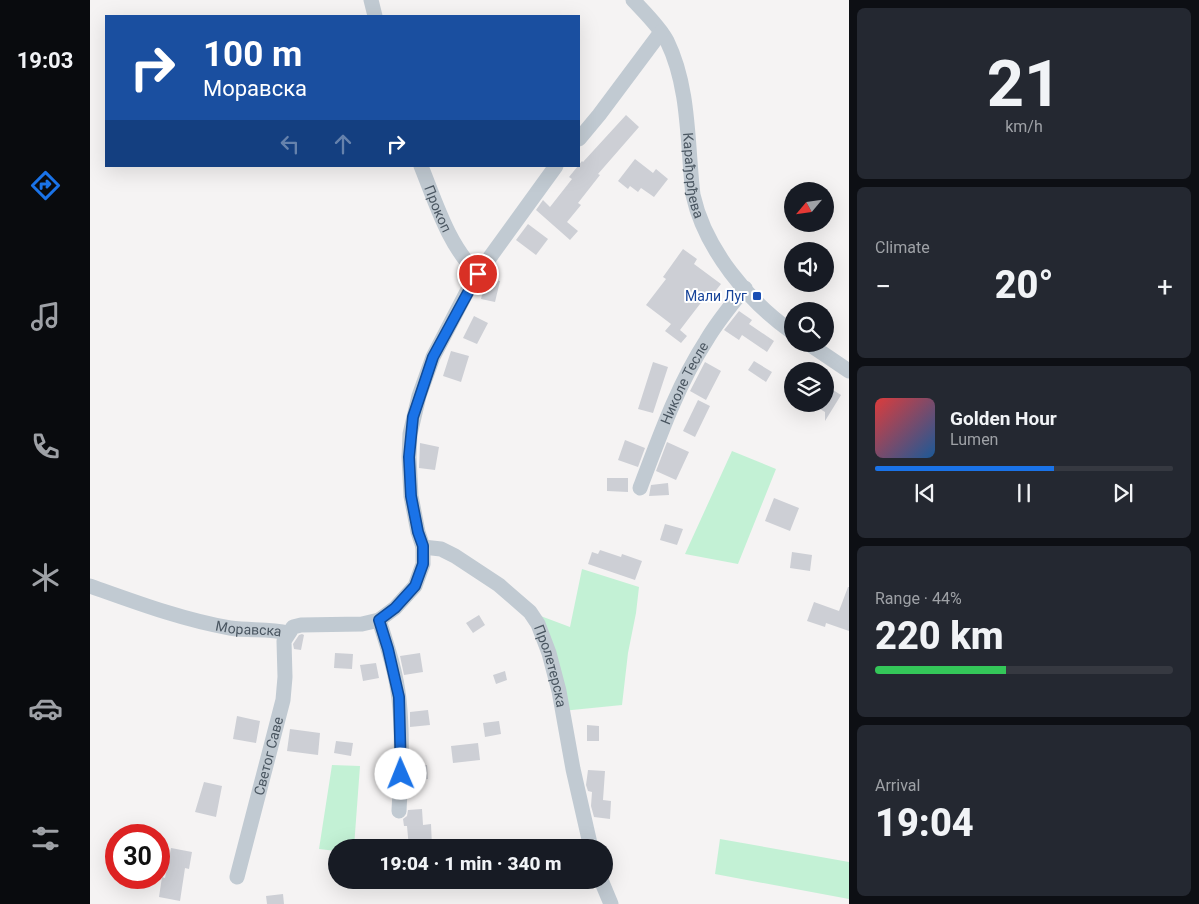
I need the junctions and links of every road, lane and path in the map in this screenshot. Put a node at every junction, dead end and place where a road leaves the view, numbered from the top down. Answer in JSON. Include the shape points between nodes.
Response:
{"nodes":[{"id":1,"x":371,"y":0,"type":"edge"},
{"id":2,"x":633,"y":0,"type":"edge"},
{"id":3,"x":375,"y":15,"type":"edge"},
{"id":4,"x":661,"y":32,"type":"junction"},
{"id":5,"x":580,"y":138,"type":"edge"},
{"id":6,"x":421,"y":167,"type":"edge"},
{"id":7,"x":555,"y":167,"type":"edge"},
{"id":8,"x":478,"y":274,"type":"junction"},
{"id":9,"x":745,"y":288,"type":"junction"},
{"id":10,"x":784,"y":326,"type":"edge"},
{"id":11,"x":821,"y":352,"type":"edge"},
{"id":12,"x":849,"y":371,"type":"edge"},
{"id":13,"x":640,"y":488,"type":"dead end"},
{"id":14,"x":423,"y":546,"type":"junction"},
{"id":15,"x":90,"y":586,"type":"edge"},
{"id":16,"x":379,"y":620,"type":"junction"},
{"id":17,"x":288,"y":633,"type":"junction"},
{"id":18,"x":399,"y":811,"type":"dead end"},
{"id":19,"x":589,"y":839,"type":"edge"},
{"id":20,"x":236,"y":877,"type":"dead end"},
{"id":21,"x":605,"y":889,"type":"edge"},
{"id":22,"x":611,"y":904,"type":"edge"}],
"edges":[{"from":1,"to":3,"type":"street"},
{"from":2,"to":4,"type":"street","name":"Карађорђева"},
{"from":4,"to":5,"type":"street"},
{"from":4,"to":9,"type":"street","name":"Карађорђева","via":[[681,83],[696,208],[711,244]]},
{"from":6,"to":8,"type":"street","name":"Прокоп","via":[[458,252]]},
{"from":7,"to":8,"type":"street"},
{"from":8,"to":14,"type":"street","via":[[433,357],[413,417],[409,457],[411,496]]},
{"from":9,"to":10,"type":"street","name":"Карађорђева"},
{"from":9,"to":13,"type":"street","name":"Николе Тесле","via":[[716,325],[686,376]]},
{"from":11,"to":12,"type":"street"},
{"from":14,"to":16,"type":"street","name":"Моравска","via":[[423,564],[415,586]]},
{"from":14,"to":19,"type":"street","name":"Пролетерска","via":[[456,556],[499,585],[530,612],[538,624],[559,692]]},
{"from":15,"to":17,"type":"street","name":"Моравска","via":[[200,622]]},
{"from":16,"to":17,"type":"street","name":"Моравска","via":[[362,624],[308,624],[293,627]]},
{"from":16,"to":18,"type":"street","via":[[399,697]]},
{"from":17,"to":20,"type":"street","name":"Светог Саве","via":[[284,641],[283,700]]},
{"from":21,"to":22,"type":"street"}]}
